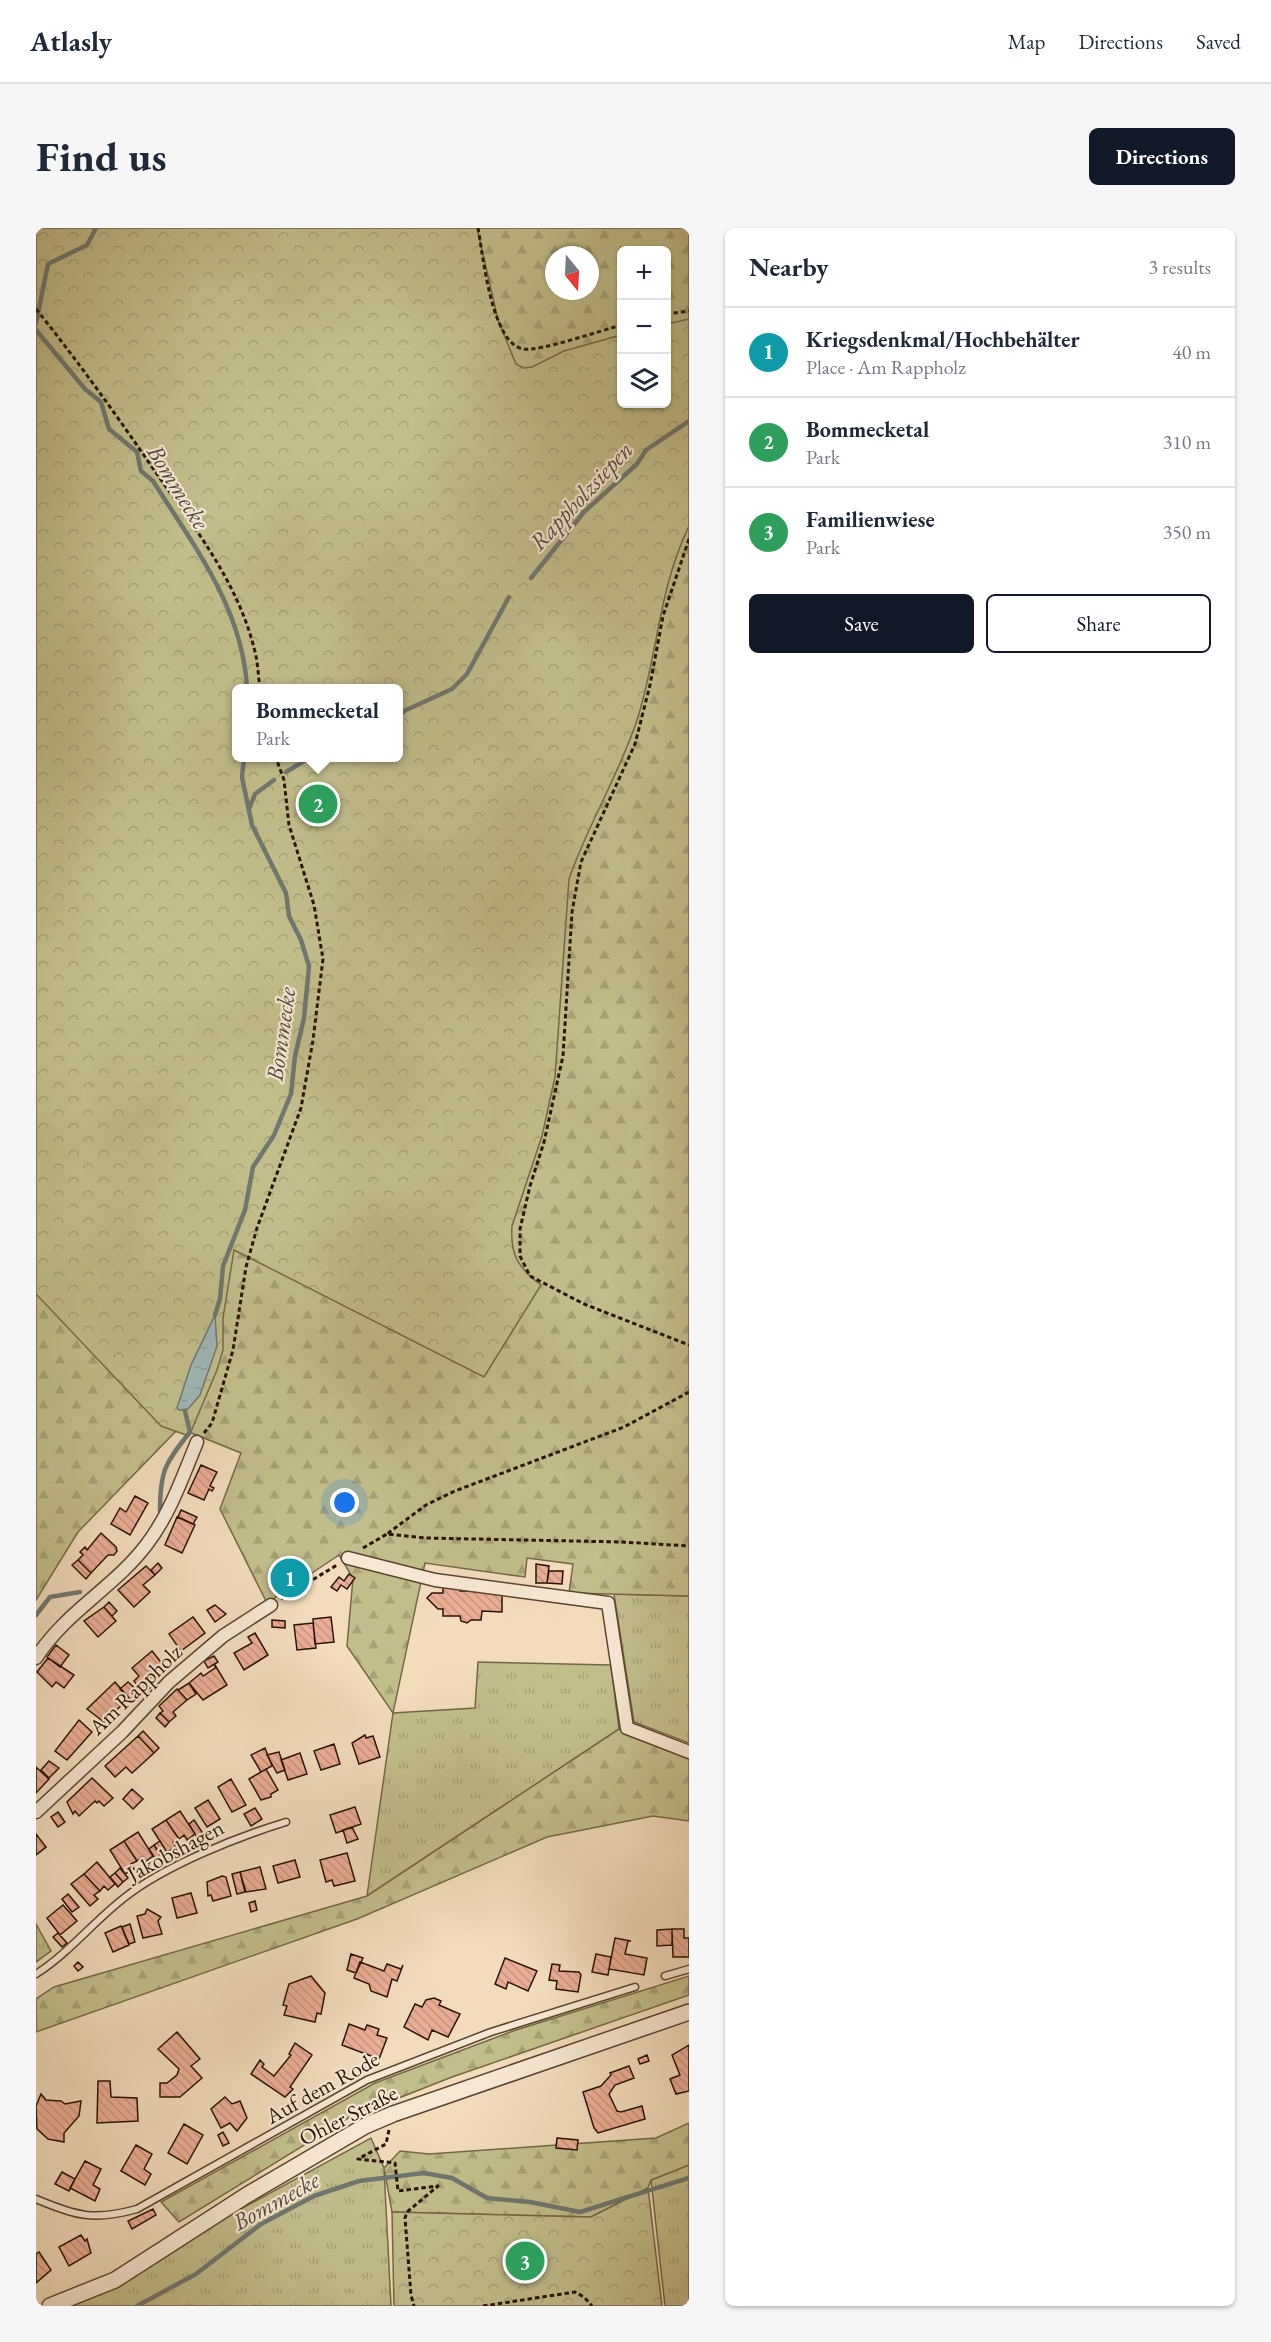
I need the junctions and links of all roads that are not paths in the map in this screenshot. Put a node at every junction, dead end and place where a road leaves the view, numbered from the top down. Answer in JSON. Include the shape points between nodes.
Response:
{"nodes":[{"id":1,"x":197,"y":1442,"type":"road end"},
{"id":2,"x":348,"y":1558,"type":"road end"},
{"id":3,"x":271,"y":1605,"type":"road end"},
{"id":4,"x":36,"y":1658,"type":"edge"},
{"id":5,"x":689,"y":1752,"type":"edge"},
{"id":6,"x":36,"y":1812,"type":"edge"},
{"id":7,"x":286,"y":1821,"type":"dead end"},
{"id":8,"x":689,"y":1970,"type":"edge"},
{"id":9,"x":36,"y":1974,"type":"edge"},
{"id":10,"x":665,"y":1976,"type":"dead end"},
{"id":11,"x":635,"y":1987,"type":"dead end"},
{"id":12,"x":689,"y":2012,"type":"edge"},
{"id":13,"x":36,"y":2199,"type":"edge"},
{"id":14,"x":50,"y":2306,"type":"edge"}],
"edges":[{"from":1,"to":4,"type":"street","via":[[169,1508],[148,1544],[63,1623]]},
{"from":2,"to":5,"type":"street","via":[[435,1580],[608,1603],[627,1728]]},
{"from":3,"to":6,"type":"street","name":"Am Rappholz","via":[[224,1636],[169,1682]]},
{"from":7,"to":9,"type":"lane","name":"Jakobshagen","via":[[241,1835],[144,1884]]},
{"from":8,"to":10,"type":"lane"},
{"from":11,"to":13,"type":"lane","name":"Auf dem Rode","via":[[491,2032],[368,2079],[137,2210],[106,2217],[89,2216]]},
{"from":12,"to":14,"type":"street","name":"Ohler Straße","via":[[365,2126],[115,2280]]}]}
